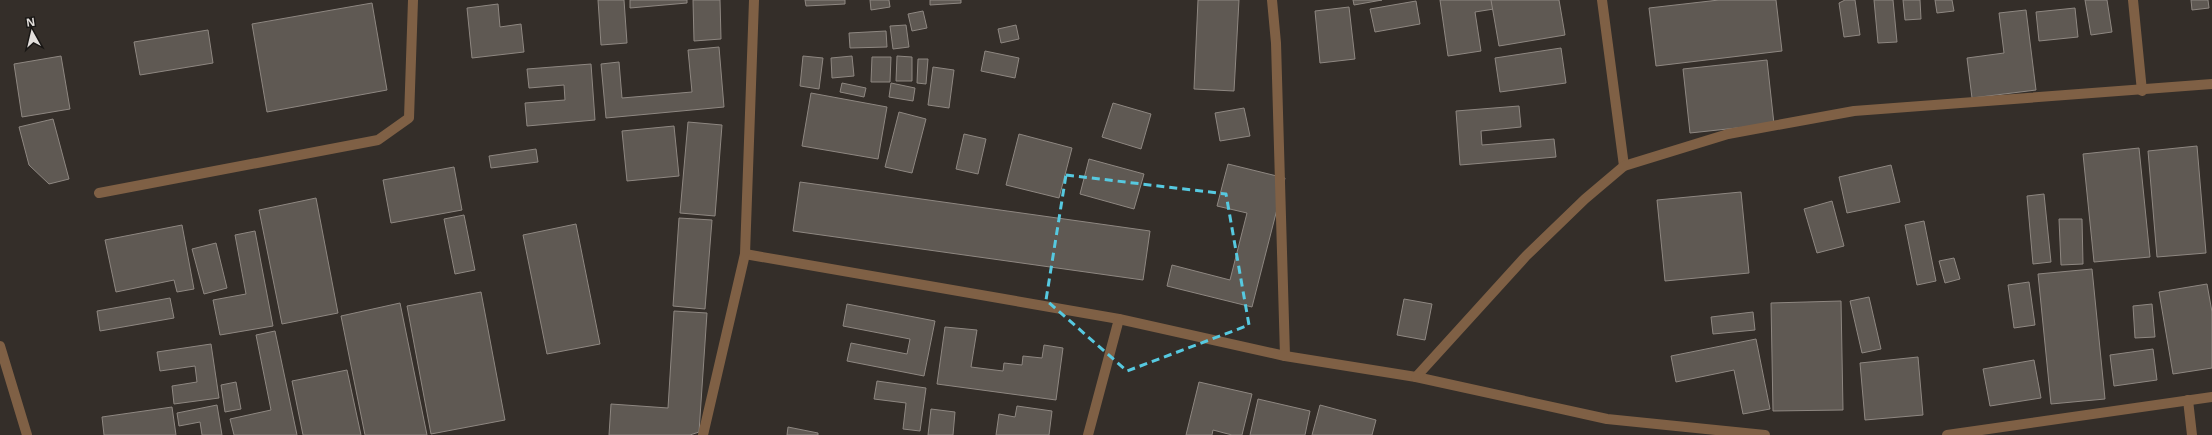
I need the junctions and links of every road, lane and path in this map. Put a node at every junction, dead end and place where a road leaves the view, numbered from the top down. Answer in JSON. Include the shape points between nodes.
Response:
{"nodes":[{"id":1,"x":414,"y":0,"type":"edge"},
{"id":2,"x":754,"y":0,"type":"edge"},
{"id":3,"x":1272,"y":0,"type":"edge"},
{"id":4,"x":1602,"y":0,"type":"edge"},
{"id":5,"x":2133,"y":0,"type":"edge"},
{"id":6,"x":2212,"y":84,"type":"edge"},
{"id":7,"x":2142,"y":91,"type":"junction"},
{"id":8,"x":1624,"y":166,"type":"junction"},
{"id":9,"x":99,"y":193,"type":"dead end"},
{"id":10,"x":745,"y":254,"type":"junction"},
{"id":11,"x":1118,"y":319,"type":"junction"},
{"id":12,"x":0,"y":346,"type":"edge"},
{"id":13,"x":1284,"y":356,"type":"junction"},
{"id":14,"x":1416,"y":377,"type":"junction"},
{"id":15,"x":2212,"y":397,"type":"edge"},
{"id":16,"x":2188,"y":400,"type":"junction"},
{"id":17,"x":27,"y":435,"type":"edge"},
{"id":18,"x":704,"y":435,"type":"edge"},
{"id":19,"x":1088,"y":435,"type":"edge"},
{"id":20,"x":1765,"y":435,"type":"edge"},
{"id":21,"x":1947,"y":435,"type":"edge"},
{"id":22,"x":2192,"y":435,"type":"edge"}],
"edges":[{"from":1,"to":9,"type":"street","via":[[409,118],[378,140]]},
{"from":2,"to":10,"type":"street"},
{"from":3,"to":13,"type":"street","via":[[1276,43]]},
{"from":4,"to":8,"type":"street"},
{"from":5,"to":7,"type":"street"},
{"from":6,"to":7,"type":"street"},
{"from":7,"to":8,"type":"street","via":[[1854,111],[1728,134]]},
{"from":8,"to":14,"type":"street","via":[[1585,199],[1526,256]]},
{"from":10,"to":11,"type":"street"},
{"from":10,"to":18,"type":"street"},
{"from":11,"to":13,"type":"street"},
{"from":11,"to":19,"type":"street"},
{"from":12,"to":17,"type":"street"},
{"from":13,"to":14,"type":"street"},
{"from":14,"to":20,"type":"street","via":[[1607,419]]},
{"from":15,"to":16,"type":"street"},
{"from":16,"to":21,"type":"street"},
{"from":16,"to":22,"type":"street"}]}
